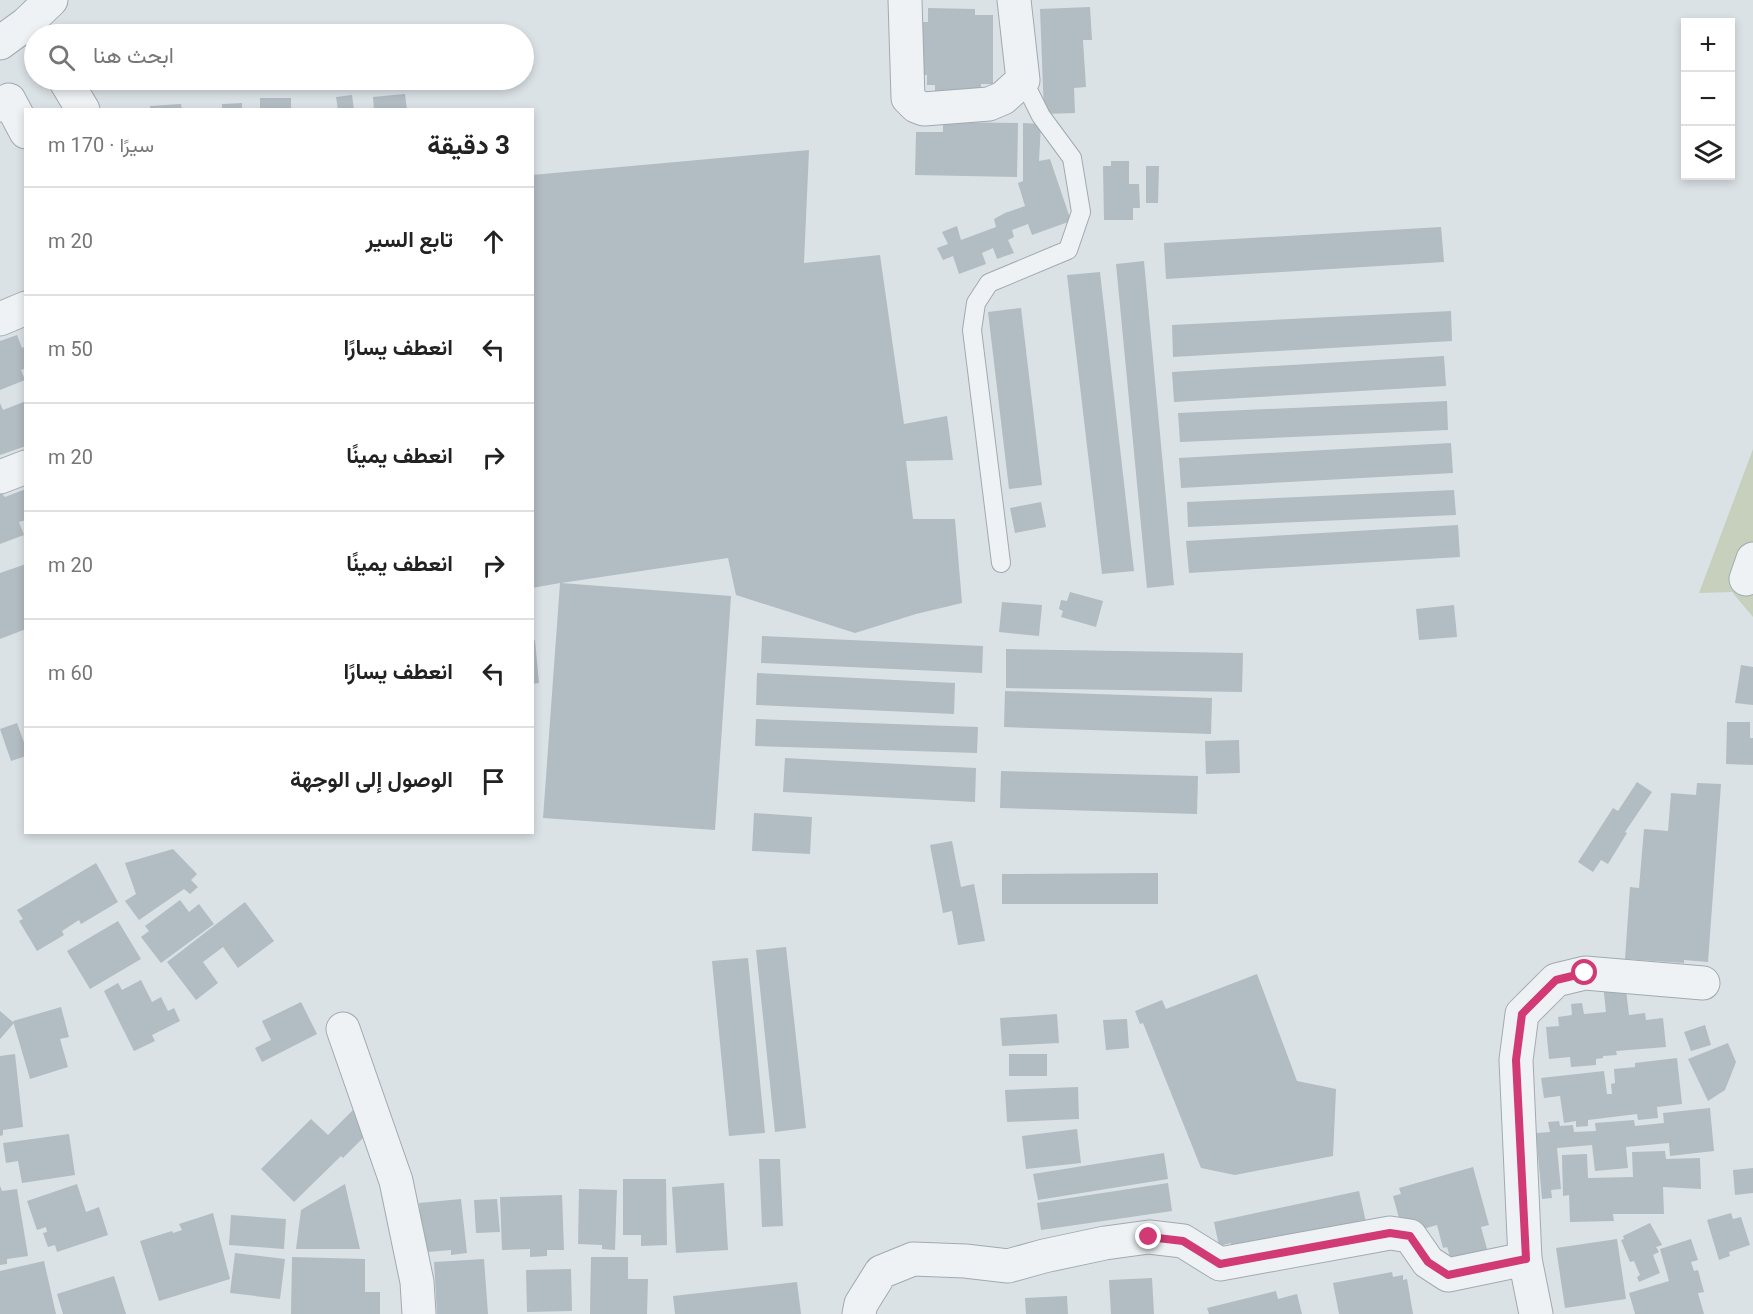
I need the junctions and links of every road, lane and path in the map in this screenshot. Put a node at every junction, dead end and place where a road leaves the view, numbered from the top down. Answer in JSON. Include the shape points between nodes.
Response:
{"nodes":[{"id":1,"x":51,"y":0,"type":"edge"},
{"id":2,"x":905,"y":0,"type":"edge"},
{"id":3,"x":1014,"y":0,"type":"edge"},
{"id":4,"x":34,"y":24,"type":"edge"},
{"id":5,"x":24,"y":32,"type":"edge"},
{"id":6,"x":0,"y":43,"type":"edge"},
{"id":7,"x":1023,"y":80,"type":"junction"},
{"id":8,"x":71,"y":90,"type":"edge"},
{"id":9,"x":0,"y":105,"type":"edge"},
{"id":10,"x":82,"y":108,"type":"edge"},
{"id":11,"x":24,"y":128,"type":"edge"},
{"id":12,"x":24,"y":309,"type":"edge"},
{"id":13,"x":0,"y":319,"type":"edge"},
{"id":14,"x":24,"y":468,"type":"edge"},
{"id":15,"x":0,"y":477,"type":"edge"},
{"id":16,"x":1001,"y":563,"type":"dead end"},
{"id":17,"x":1703,"y":983,"type":"dead end"},
{"id":18,"x":343,"y":1029,"type":"dead end"},
{"id":19,"x":1526,"y":1259,"type":"junction"},
{"id":20,"x":419,"y":1314,"type":"edge"},
{"id":21,"x":859,"y":1314,"type":"edge"},
{"id":22,"x":1536,"y":1314,"type":"edge"}],
"edges":[{"from":1,"to":4,"type":"street"},
{"from":2,"to":7,"type":"street","via":[[908,98],[916,106],[924,109],[989,104],[1003,98]]},
{"from":3,"to":7,"type":"street"},
{"from":5,"to":6,"type":"street"},
{"from":7,"to":16,"type":"lane","via":[[1041,116],[1072,158],[1081,212],[1068,250],[989,283],[976,303],[972,330]]},
{"from":8,"to":10,"type":"street"},
{"from":9,"to":11,"type":"street","via":[[9,100]]},
{"from":12,"to":13,"type":"street"},
{"from":14,"to":15,"type":"street"},
{"from":17,"to":19,"type":"street","via":[[1585,973],[1556,980],[1522,1014],[1516,1060]]},
{"from":18,"to":20,"type":"street","via":[[396,1181],[417,1282]]},
{"from":19,"to":21,"type":"street","via":[[1448,1275],[1428,1262],[1410,1236],[1390,1233],[1220,1264],[1183,1241],[1149,1237],[1008,1266],[913,1259],[881,1272]]},
{"from":19,"to":22,"type":"street"}]}
